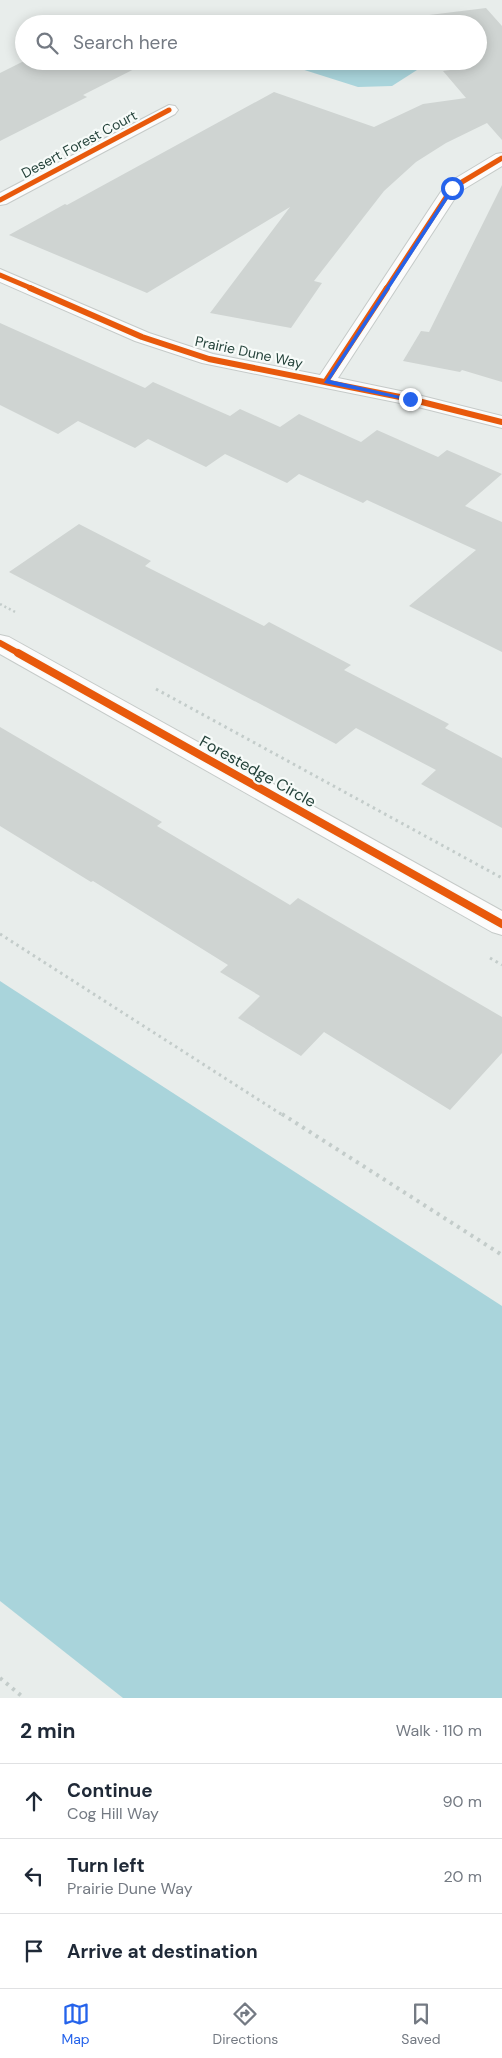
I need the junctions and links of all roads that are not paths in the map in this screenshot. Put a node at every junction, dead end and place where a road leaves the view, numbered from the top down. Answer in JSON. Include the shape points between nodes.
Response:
{"nodes":[{"id":1,"x":170,"y":110,"type":"dead end"},
{"id":2,"x":502,"y":158,"type":"edge"},
{"id":3,"x":0,"y":200,"type":"edge"},
{"id":4,"x":0,"y":275,"type":"edge"},
{"id":5,"x":326,"y":381,"type":"junction"},
{"id":6,"x":502,"y":422,"type":"edge"},
{"id":7,"x":0,"y":642,"type":"edge"},
{"id":8,"x":502,"y":924,"type":"edge"}],
"edges":[{"from":1,"to":3,"type":"street","name":"Desert Forest Court"},
{"from":2,"to":5,"type":"street","via":[[452,188]]},
{"from":4,"to":5,"type":"street","name":"Prairie Dune Way","via":[[142,338],[209,359]]},
{"from":5,"to":6,"type":"street","name":"Prairie Dune Way"},
{"from":7,"to":8,"type":"street","name":"Forestedge Circle"}]}
